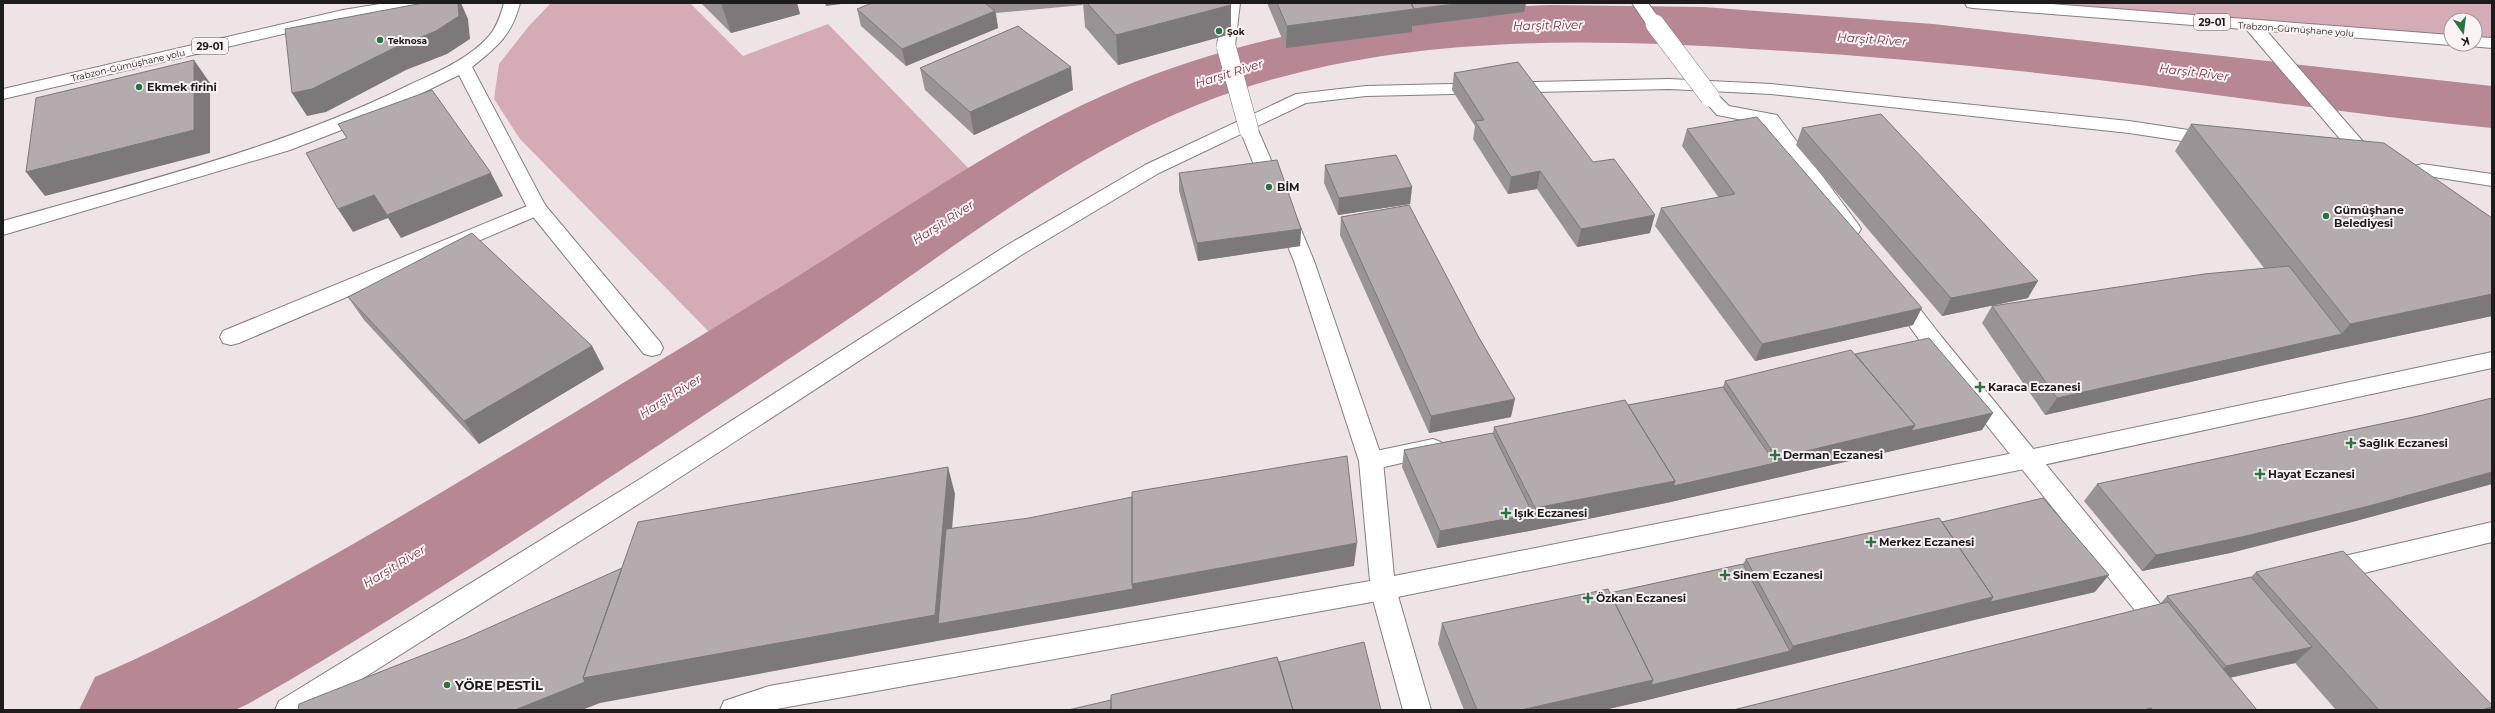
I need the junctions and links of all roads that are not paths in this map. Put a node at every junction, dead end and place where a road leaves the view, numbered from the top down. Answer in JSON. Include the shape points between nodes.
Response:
{"nodes":[{"id":1,"x":417,"y":3,"type":"edge"},
{"id":2,"x":512,"y":3,"type":"edge"},
{"id":3,"x":1232,"y":3,"type":"edge"},
{"id":4,"x":1640,"y":3,"type":"edge"},
{"id":5,"x":1973,"y":3,"type":"edge"},
{"id":6,"x":2252,"y":25,"type":"junction"},
{"id":7,"x":2443,"y":39,"type":"edge"},
{"id":8,"x":463,"y":66,"type":"junction"},
{"id":9,"x":3,"y":94,"type":"edge"},
{"id":10,"x":2231,"y":142,"type":"edge"},
{"id":11,"x":2422,"y":170,"type":"edge"},
{"id":12,"x":2390,"y":172,"type":"edge"},
{"id":13,"x":2492,"y":180,"type":"edge"},
{"id":14,"x":536,"y":208,"type":"junction"},
{"id":15,"x":3,"y":228,"type":"edge"},
{"id":16,"x":1864,"y":247,"type":"edge"},
{"id":17,"x":1887,"y":279,"type":"edge"},
{"id":18,"x":230,"y":337,"type":"dead end"},
{"id":19,"x":1933,"y":342,"type":"junction"},
{"id":20,"x":1910,"y":347,"type":"edge"},
{"id":21,"x":652,"y":348,"type":"dead end"},
{"id":22,"x":2492,"y":360,"type":"edge"},
{"id":23,"x":1457,"y":443,"type":"edge"},
{"id":24,"x":2028,"y":459,"type":"junction"},
{"id":25,"x":1371,"y":461,"type":"junction"},
{"id":26,"x":2492,"y":532,"type":"edge"},
{"id":27,"x":2304,"y":577,"type":"edge"},
{"id":28,"x":1383,"y":589,"type":"junction"},
{"id":29,"x":2181,"y":648,"type":"edge"},
{"id":30,"x":289,"y":710,"type":"edge"},
{"id":31,"x":734,"y":710,"type":"edge"},
{"id":32,"x":1416,"y":710,"type":"edge"}],
"edges":[{"from":1,"to":9,"type":"street","name":"Trabzon-Gümüşhane yolu","number":"29-01","via":[[343,15]]},
{"from":2,"to":8,"type":"street","via":[[508,18],[496,39]]},
{"from":3,"to":25,"type":"street","bridge":true,"via":[[1226,46],[1249,130],[1304,261]]},
{"from":4,"to":16,"type":"street","bridge":true,"via":[[1723,111],[1770,119]]},
{"from":5,"to":6,"type":"street","name":"Trabzon-Gümüşhane yolu","number":"29-01"},
{"from":6,"to":7,"type":"street","name":"Trabzon-Gümüşhane yolu","number":"29-01"},
{"from":6,"to":12,"type":"street","via":[[2359,149]]},
{"from":8,"to":14,"type":"street"},
{"from":8,"to":15,"type":"street","via":[[360,116],[283,146]]},
{"from":10,"to":30,"type":"street","via":[[2129,127],[1771,89],[1668,84],[1366,91],[1302,98],[1152,169],[1016,249],[648,486]]},
{"from":11,"to":13,"type":"street"},
{"from":14,"to":18,"type":"street"},
{"from":14,"to":21,"type":"street"},
{"from":17,"to":19,"type":"street"},
{"from":19,"to":20,"type":"street"},
{"from":19,"to":24,"type":"street"},
{"from":22,"to":24,"type":"street"},
{"from":23,"to":25,"type":"street"},
{"from":24,"to":28,"type":"street"},
{"from":24,"to":29,"type":"street"},
{"from":25,"to":28,"type":"street"},
{"from":26,"to":27,"type":"street"},
{"from":28,"to":31,"type":"street","via":[[769,698]]},
{"from":28,"to":32,"type":"street"}]}
